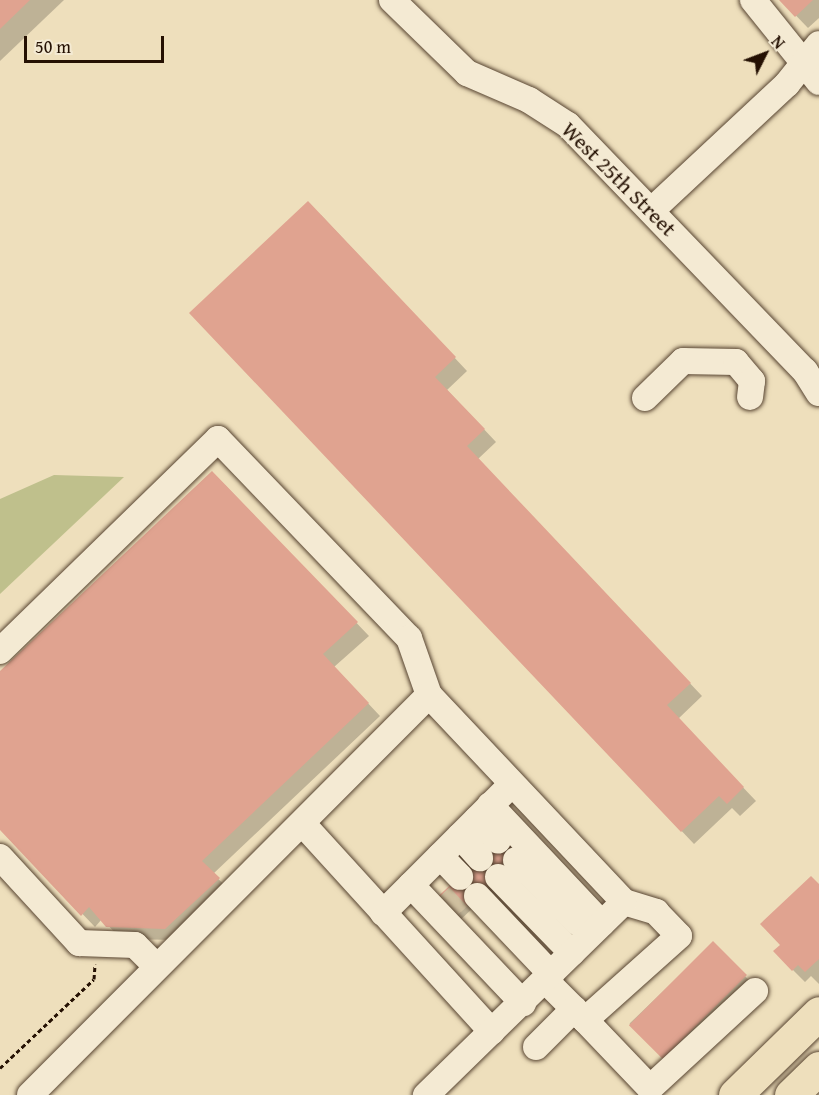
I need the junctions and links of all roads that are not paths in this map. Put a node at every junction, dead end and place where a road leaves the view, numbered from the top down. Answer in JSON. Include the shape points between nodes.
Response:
{"nodes":[{"id":1,"x":392,"y":0,"type":"edge"},
{"id":2,"x":753,"y":0,"type":"edge"},
{"id":3,"x":819,"y":44,"type":"edge"},
{"id":4,"x":811,"y":73,"type":"edge"},
{"id":5,"x":652,"y":210,"type":"junction"},
{"id":6,"x":819,"y":393,"type":"edge"},
{"id":7,"x":750,"y":397,"type":"dead end"},
{"id":8,"x":645,"y":398,"type":"dead end"},
{"id":9,"x":0,"y":651,"type":"edge"},
{"id":10,"x":429,"y":695,"type":"junction"},
{"id":11,"x":512,"y":783,"type":"junction"},
{"id":12,"x":476,"y":820,"type":"junction"},
{"id":13,"x":302,"y":823,"type":"junction"},
{"id":14,"x":489,"y":849,"type":"dead end"},
{"id":15,"x":440,"y":856,"type":"junction"},
{"id":16,"x":0,"y":857,"type":"edge"},
{"id":17,"x":507,"y":868,"type":"dead end"},
{"id":18,"x":460,"y":877,"type":"tunnel mouth"},
{"id":19,"x":416,"y":880,"type":"junction"},
{"id":20,"x":440,"y":896,"type":"tunnel mouth"},
{"id":21,"x":477,"y":896,"type":"tunnel mouth"},
{"id":22,"x":624,"y":902,"type":"junction"},
{"id":23,"x":383,"y":913,"type":"junction"},
{"id":24,"x":458,"y":915,"type":"tunnel mouth"},
{"id":25,"x":588,"y":938,"type":"junction"},
{"id":26,"x":157,"y":967,"type":"junction"},
{"id":27,"x":537,"y":987,"type":"junction"},
{"id":28,"x":755,"y":991,"type":"dead end"},
{"id":29,"x":819,"y":1013,"type":"edge"},
{"id":30,"x":580,"y":1014,"type":"junction"},
{"id":31,"x":492,"y":1032,"type":"junction"},
{"id":32,"x":536,"y":1047,"type":"dead end"},
{"id":33,"x":819,"y":1068,"type":"edge"},
{"id":34,"x":438,"y":1091,"type":"edge"},
{"id":35,"x":646,"y":1091,"type":"edge"},
{"id":36,"x":30,"y":1095,"type":"edge"},
{"id":37,"x":735,"y":1095,"type":"edge"},
{"id":38,"x":791,"y":1095,"type":"edge"}],
"edges":[{"from":1,"to":5,"type":"street","name":"West 25th Street","via":[[467,73],[536,104],[568,125]]},
{"from":2,"to":4,"type":"street"},
{"from":3,"to":4,"type":"street"},
{"from":4,"to":5,"type":"street"},
{"from":5,"to":6,"type":"street","name":"West 25th Street","via":[[805,371]]},
{"from":7,"to":8,"type":"street","via":[[752,381],[736,362],[683,361]]},
{"from":9,"to":10,"type":"street","via":[[218,440],[409,638]]},
{"from":10,"to":11,"type":"street"},
{"from":10,"to":13,"type":"street"},
{"from":11,"to":12,"type":"street"},
{"from":11,"to":22,"type":"street"},
{"from":12,"to":14,"type":"street"},
{"from":12,"to":15,"type":"street"},
{"from":12,"to":25,"type":"street"},
{"from":13,"to":23,"type":"street"},
{"from":13,"to":26,"type":"street"},
{"from":15,"to":18,"type":"street"},
{"from":15,"to":19,"type":"street"},
{"from":16,"to":26,"type":"street","via":[[79,943],[135,945]]},
{"from":17,"to":25,"type":"street"},
{"from":19,"to":20,"type":"street"},
{"from":19,"to":23,"type":"street"},
{"from":19,"to":27,"type":"street"},
{"from":21,"to":27,"type":"street"},
{"from":22,"to":25,"type":"street"},
{"from":22,"to":30,"type":"street","via":[[656,912],[679,936]]},
{"from":23,"to":31,"type":"street"},
{"from":24,"to":27,"type":"street"},
{"from":25,"to":27,"type":"street"},
{"from":26,"to":36,"type":"street"},
{"from":27,"to":30,"type":"street"},
{"from":27,"to":31,"type":"street"},
{"from":28,"to":35,"type":"street"},
{"from":29,"to":37,"type":"main road"},
{"from":30,"to":32,"type":"street"},
{"from":30,"to":35,"type":"street"},
{"from":31,"to":34,"type":"street"},
{"from":33,"to":38,"type":"main road"}]}
